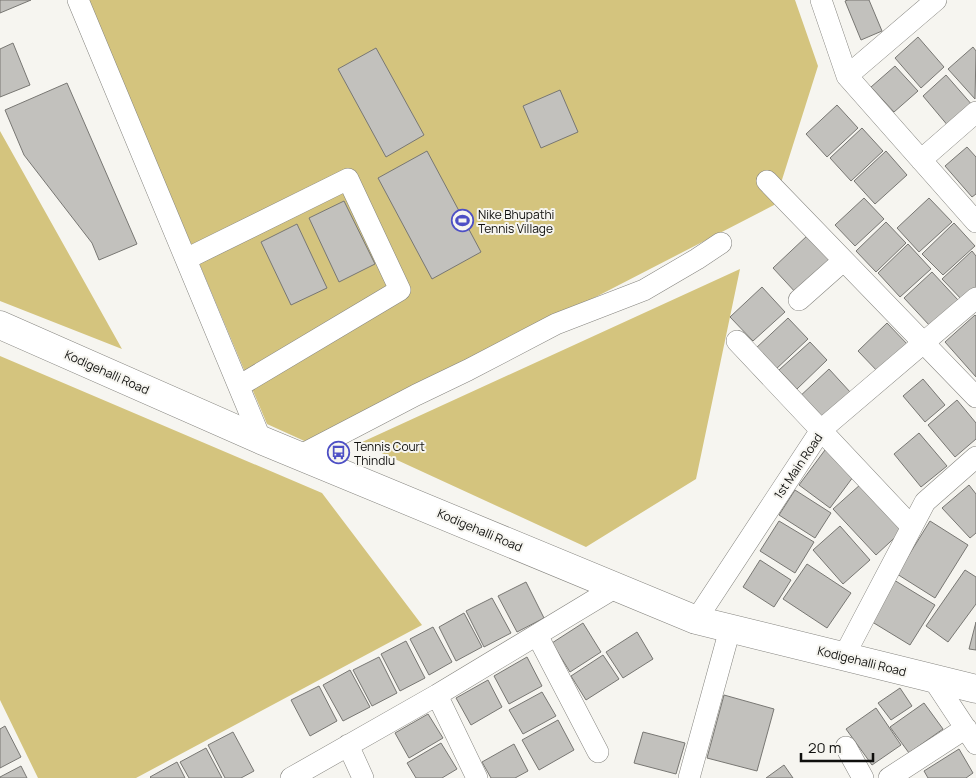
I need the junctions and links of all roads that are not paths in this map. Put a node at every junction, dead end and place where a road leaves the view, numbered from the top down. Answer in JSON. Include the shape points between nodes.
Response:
{"nodes":[{"id":1,"x":78,"y":0,"type":"edge"},
{"id":2,"x":821,"y":0,"type":"edge"},
{"id":3,"x":936,"y":0,"type":"edge"},
{"id":4,"x":848,"y":76,"type":"junction"},
{"id":5,"x":976,"y":112,"type":"edge"},
{"id":6,"x":921,"y":160,"type":"junction"},
{"id":7,"x":767,"y":181,"type":"dead end"},
{"id":8,"x":976,"y":222,"type":"edge"},
{"id":9,"x":721,"y":243,"type":"dead end"},
{"id":10,"x":186,"y":259,"type":"junction"},
{"id":11,"x":844,"y":261,"type":"junction"},
{"id":12,"x":976,"y":298,"type":"edge"},
{"id":13,"x":799,"y":300,"type":"dead end"},
{"id":14,"x":0,"y":325,"type":"edge"},
{"id":15,"x":737,"y":341,"type":"dead end"},
{"id":16,"x":923,"y":344,"type":"junction"},
{"id":17,"x":239,"y":386,"type":"junction"},
{"id":18,"x":976,"y":397,"type":"edge"},
{"id":19,"x":821,"y":430,"type":"junction"},
{"id":20,"x":261,"y":440,"type":"junction"},
{"id":21,"x":299,"y":456,"type":"junction"},
{"id":22,"x":976,"y":457,"type":"edge"},
{"id":23,"x":912,"y":527,"type":"junction"},
{"id":24,"x":616,"y":587,"type":"junction"},
{"id":25,"x":696,"y":620,"type":"junction"},
{"id":26,"x":730,"y":629,"type":"junction"},
{"id":27,"x":537,"y":635,"type":"junction"},
{"id":28,"x":844,"y":656,"type":"junction"},
{"id":29,"x":933,"y":679,"type":"junction"},
{"id":30,"x":976,"y":689,"type":"edge"},
{"id":31,"x":437,"y":695,"type":"junction"},
{"id":32,"x":971,"y":736,"type":"edge"},
{"id":33,"x":348,"y":746,"type":"junction"},
{"id":34,"x":846,"y":747,"type":"dead end"},
{"id":35,"x":598,"y":752,"type":"dead end"},
{"id":36,"x":291,"y":778,"type":"edge"},
{"id":37,"x":363,"y":778,"type":"edge"},
{"id":38,"x":477,"y":778,"type":"edge"},
{"id":39,"x":690,"y":778,"type":"edge"},
{"id":40,"x":863,"y":778,"type":"edge"},
{"id":41,"x":888,"y":778,"type":"edge"}],
"edges":[{"from":1,"to":10,"type":"street"},
{"from":2,"to":4,"type":"street"},
{"from":3,"to":4,"type":"street"},
{"from":4,"to":6,"type":"street"},
{"from":5,"to":6,"type":"street"},
{"from":6,"to":8,"type":"street"},
{"from":7,"to":11,"type":"street"},
{"from":9,"to":21,"type":"street","via":[[644,290],[556,324]]},
{"from":10,"to":17,"type":"street"},
{"from":10,"to":17,"type":"street","via":[[348,179],[400,290]]},
{"from":11,"to":13,"type":"street"},
{"from":11,"to":16,"type":"street"},
{"from":12,"to":16,"type":"street","name":"1st Main Road"},
{"from":14,"to":20,"type":"main road","name":"Kodigehalli Road"},
{"from":15,"to":19,"type":"street"},
{"from":16,"to":18,"type":"street"},
{"from":16,"to":19,"type":"street","name":"1st Main Road"},
{"from":17,"to":20,"type":"street"},
{"from":19,"to":23,"type":"street"},
{"from":19,"to":25,"type":"street","name":"1st Main Road"},
{"from":20,"to":21,"type":"main road","name":"Kodigehalli Road"},
{"from":21,"to":24,"type":"main road","name":"Kodigehalli Road"},
{"from":22,"to":23,"type":"street","via":[[925,502]]},
{"from":23,"to":28,"type":"street"},
{"from":24,"to":25,"type":"main road","name":"Kodigehalli Road"},
{"from":24,"to":27,"type":"street"},
{"from":25,"to":26,"type":"main road","name":"Kodigehalli Road"},
{"from":26,"to":28,"type":"main road","name":"Kodigehalli Road"},
{"from":26,"to":39,"type":"street"},
{"from":27,"to":31,"type":"street"},
{"from":27,"to":35,"type":"street"},
{"from":28,"to":29,"type":"main road","name":"Kodigehalli Road"},
{"from":29,"to":30,"type":"main road","name":"Kodigehalli Road"},
{"from":29,"to":32,"type":"street"},
{"from":31,"to":33,"type":"street"},
{"from":31,"to":38,"type":"street"},
{"from":32,"to":41,"type":"street"},
{"from":33,"to":36,"type":"street"},
{"from":33,"to":37,"type":"street"},
{"from":34,"to":40,"type":"street"}]}
